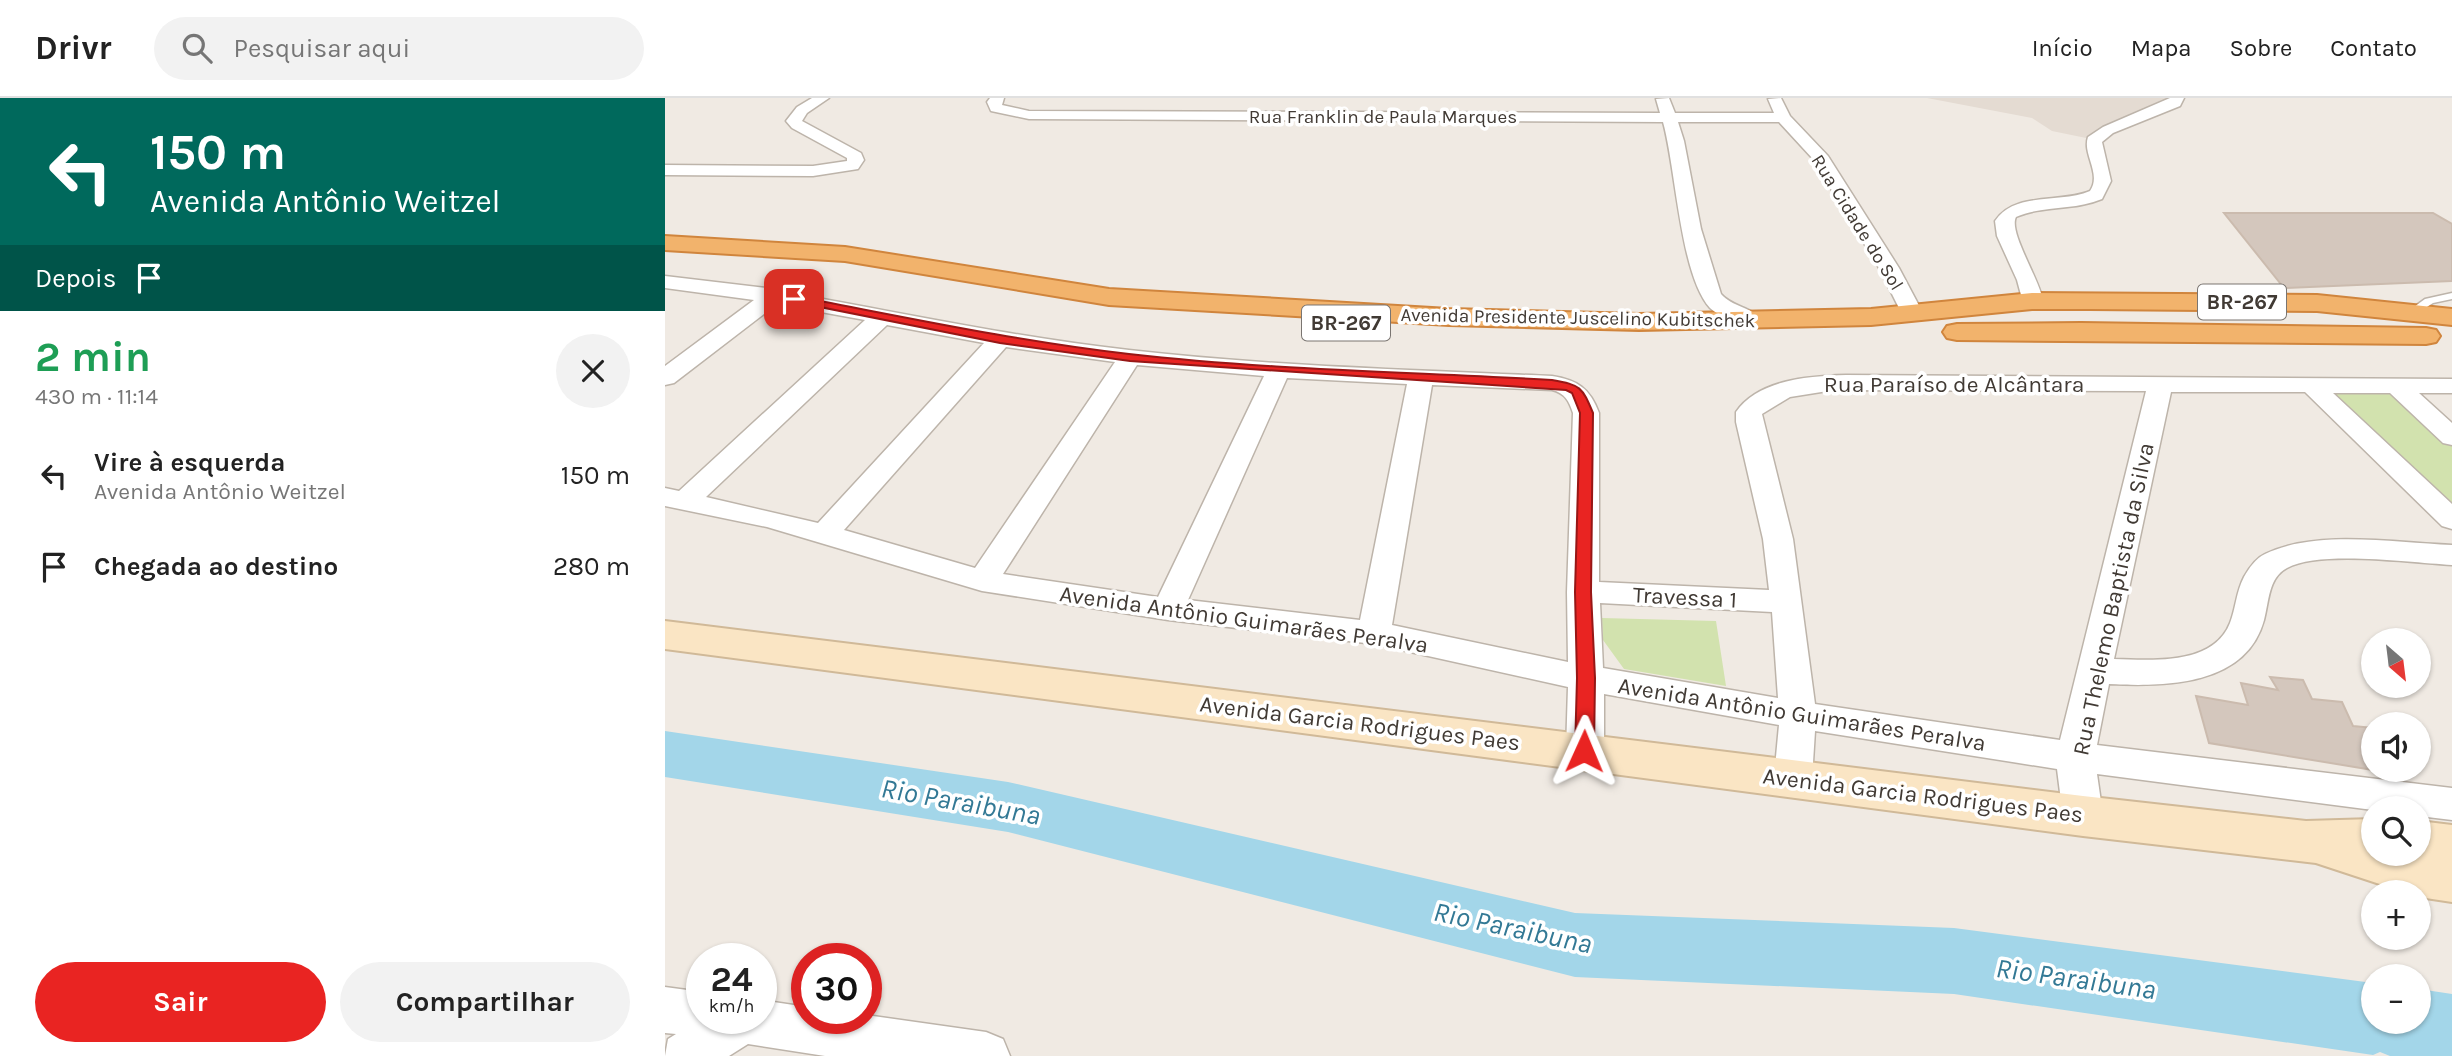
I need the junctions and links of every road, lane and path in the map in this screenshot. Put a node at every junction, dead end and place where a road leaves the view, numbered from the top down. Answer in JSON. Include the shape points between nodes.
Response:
{"nodes":[{"id":1,"x":822,"y":98,"type":"edge"},
{"id":2,"x":997,"y":98,"type":"edge"},
{"id":3,"x":1775,"y":98,"type":"edge"},
{"id":4,"x":2177,"y":98,"type":"edge"},
{"id":5,"x":1666,"y":107,"type":"edge"},
{"id":6,"x":1783,"y":118,"type":"junction"},
{"id":7,"x":665,"y":170,"type":"edge"},
{"id":8,"x":665,"y":243,"type":"edge"},
{"id":9,"x":665,"y":250,"type":"edge"},
{"id":10,"x":665,"y":282,"type":"edge"},
{"id":11,"x":775,"y":295,"type":"junction"},
{"id":12,"x":2452,"y":296,"type":"edge"},
{"id":13,"x":2032,"y":301,"type":"junction"},
{"id":14,"x":2356,"y":306,"type":"junction"},
{"id":15,"x":2411,"y":312,"type":"junction"},
{"id":16,"x":1913,"y":315,"type":"junction"},
{"id":17,"x":883,"y":316,"type":"junction"},
{"id":18,"x":2452,"y":317,"type":"edge"},
{"id":19,"x":1751,"y":320,"type":"junction"},
{"id":20,"x":2031,"y":331,"type":"junction"},
{"id":21,"x":2081,"y":331,"type":"junction"},
{"id":22,"x":2383,"y":335,"type":"junction"},
{"id":23,"x":2452,"y":336,"type":"edge"},
{"id":24,"x":1000,"y":339,"type":"junction"},
{"id":25,"x":1130,"y":358,"type":"junction"},
{"id":26,"x":1279,"y":369,"type":"junction"},
{"id":27,"x":1421,"y":377,"type":"junction"},
{"id":28,"x":665,"y":378,"type":"edge"},
{"id":29,"x":2160,"y":384,"type":"junction"},
{"id":30,"x":2311,"y":385,"type":"junction"},
{"id":31,"x":2452,"y":386,"type":"edge"},
{"id":32,"x":2398,"y":387,"type":"junction"},
{"id":33,"x":2452,"y":437,"type":"edge"},
{"id":34,"x":675,"y":498,"type":"edge"},
{"id":35,"x":2452,"y":520,"type":"edge"},
{"id":36,"x":825,"y":533,"type":"junction"},
{"id":37,"x":2452,"y":555,"type":"edge"},
{"id":38,"x":982,"y":581,"type":"junction"},
{"id":39,"x":1583,"y":592,"type":"junction"},
{"id":40,"x":1787,"y":602,"type":"junction"},
{"id":41,"x":1168,"y":609,"type":"junction"},
{"id":42,"x":1374,"y":633,"type":"junction"},
{"id":43,"x":665,"y":635,"type":"edge"},
{"id":44,"x":2095,"y":671,"type":"junction"},
{"id":45,"x":1586,"y":678,"type":"junction"},
{"id":46,"x":1798,"y":715,"type":"junction"},
{"id":47,"x":1584,"y":751,"type":"junction"},
{"id":48,"x":2075,"y":757,"type":"junction"},
{"id":49,"x":1793,"y":778,"type":"junction"},
{"id":50,"x":2452,"y":804,"type":"edge"},
{"id":51,"x":2083,"y":816,"type":"junction"},
{"id":52,"x":2361,"y":840,"type":"edge"},
{"id":53,"x":2306,"y":842,"type":"junction"},
{"id":54,"x":2431,"y":843,"type":"edge"},
{"id":55,"x":2452,"y":846,"type":"edge"},
{"id":56,"x":2452,"y":880,"type":"edge"},
{"id":57,"x":665,"y":1010,"type":"edge"},
{"id":58,"x":686,"y":1013,"type":"edge"},
{"id":59,"x":777,"y":1026,"type":"edge"},
{"id":60,"x":707,"y":1034,"type":"edge"},
{"id":61,"x":685,"y":1056,"type":"edge"},
{"id":62,"x":986,"y":1056,"type":"edge"}],
"edges":[{"from":1,"to":7,"type":"street","via":[[794,121],[855,156],[852,165],[813,171]]},
{"from":2,"to":5,"type":"street","name":"Rua Franklin de Paula Marques","via":[[996,108],[1029,116]]},
{"from":3,"to":6,"type":"street","name":"Rua Cidade do Sol"},
{"from":4,"to":13,"type":"street","via":[[2175,103],[2094,139],[2102,174],[2097,194],[2007,216],[2005,230],[2027,274]]},
{"from":5,"to":6,"type":"street","name":"Rua Franklin de Paula Marques"},
{"from":5,"to":19,"type":"street","via":[[1691,229],[1711,295],[1720,306]]},
{"from":6,"to":16,"type":"street","name":"Rua Cidade do Sol","via":[[1820,156]]},
{"from":8,"to":19,"type":"highway","name":"Avenida Presidente Juscelino Kubitschek","number":"BR-267","via":[[845,254],[1091,295],[1202,304],[1503,319]]},
{"from":9,"to":20,"type":"highway","name":"Avenida Presidente Juscelino Kubitschek","number":"BR-267","via":[[809,261],[1085,304],[1248,317],[1519,330]]},
{"from":10,"to":11,"type":"street"},
{"from":11,"to":17,"type":"street"},
{"from":11,"to":28,"type":"street"},
{"from":12,"to":15,"type":"lane","via":[[2429,301]]},
{"from":13,"to":14,"type":"highway","name":"Avenida Presidente Juscelino Kubitschek","number":"BR-267"},
{"from":13,"to":16,"type":"highway","name":"Avenida Presidente Juscelino Kubitschek","number":"BR-267"},
{"from":13,"to":21,"type":"highway","via":[[2054,319]]},
{"from":14,"to":15,"type":"highway","name":"Avenida Presidente Juscelino Kubitschek","number":"BR-267"},
{"from":14,"to":22,"type":"highway","via":[[2377,320]]},
{"from":15,"to":18,"type":"highway","name":"Avenida Presidente Juscelino Kubitschek","number":"BR-267"},
{"from":16,"to":19,"type":"highway","name":"Avenida Presidente Juscelino Kubitschek","number":"BR-267"},
{"from":16,"to":20,"type":"highway"},
{"from":17,"to":24,"type":"street"},
{"from":17,"to":34,"type":"street"},
{"from":20,"to":21,"type":"highway","name":"Avenida Presidente Juscelino Kubitschek","number":"BR-267"},
{"from":21,"to":22,"type":"highway","name":"Avenida Presidente Juscelino Kubitschek","number":"BR-267"},
{"from":22,"to":23,"type":"highway","name":"Avenida Presidente Juscelino Kubitschek","number":"BR-267"},
{"from":24,"to":25,"type":"street"},
{"from":24,"to":36,"type":"street"},
{"from":25,"to":26,"type":"street"},
{"from":25,"to":38,"type":"street"},
{"from":26,"to":27,"type":"street"},
{"from":26,"to":41,"type":"street"},
{"from":27,"to":39,"type":"street","via":[[1552,383],[1577,391],[1587,413]]},
{"from":27,"to":42,"type":"street"},
{"from":29,"to":30,"type":"street","name":"Rua Paraíso de Alcântara"},
{"from":29,"to":40,"type":"street","name":"Rua Paraíso de Alcântara","via":[[1822,383],[1758,402],[1749,412],[1749,422],[1778,538]]},
{"from":29,"to":44,"type":"street","name":"Rua Thelemo Baptista da Silva"},
{"from":30,"to":32,"type":"street","name":"Rua Paraíso de Alcântara"},
{"from":30,"to":35,"type":"street"},
{"from":31,"to":32,"type":"street","name":"Rua Paraíso de Alcântara"},
{"from":32,"to":33,"type":"street"},
{"from":34,"to":36,"type":"street","name":"Avenida Antônio Guimarães Peralva"},
{"from":36,"to":38,"type":"street","name":"Avenida Antônio Guimarães Peralva"},
{"from":37,"to":44,"type":"street","via":[[2333,551],[2275,561],[2260,577],[2246,626],[2220,657],[2172,671]]},
{"from":38,"to":41,"type":"street","name":"Avenida Antônio Guimarães Peralva"},
{"from":39,"to":40,"type":"street","name":"Travessa 1"},
{"from":39,"to":45,"type":"street"},
{"from":40,"to":46,"type":"street","name":"Rua Paraíso de Alcântara"},
{"from":41,"to":42,"type":"street","name":"Avenida Antônio Guimarães Peralva"},
{"from":42,"to":45,"type":"street","name":"Avenida Antônio Guimarães Peralva"},
{"from":43,"to":47,"type":"main road","name":"Avenida Garcia Rodrigues Paes"},
{"from":44,"to":48,"type":"street","name":"Rua Thelemo Baptista da Silva"},
{"from":45,"to":46,"type":"street","name":"Avenida Antônio Guimarães Peralva"},
{"from":45,"to":47,"type":"street"},
{"from":46,"to":48,"type":"street","name":"Avenida Antônio Guimarães Peralva"},
{"from":46,"to":49,"type":"street","name":"Rua Paraíso de Alcântara"},
{"from":47,"to":49,"type":"main road","name":"Avenida Garcia Rodrigues Paes"},
{"from":48,"to":50,"type":"street","name":"Avenida Antônio Guimarães Peralva"},
{"from":48,"to":51,"type":"street","name":"Rua Thelemo Baptista da Silva"},
{"from":49,"to":51,"type":"main road","name":"Avenida Garcia Rodrigues Paes"},
{"from":51,"to":53,"type":"main road","name":"Avenida Garcia Rodrigues Paes"},
{"from":52,"to":53,"type":"main road","name":"Avenida Garcia Rodrigues Paes"},
{"from":53,"to":56,"type":"main road","name":"Avenida Garcia Rodrigues Paes","via":[[2426,877]]},
{"from":54,"to":55,"type":"main road"},
{"from":57,"to":58,"type":"street"},
{"from":59,"to":62,"type":"street"},
{"from":60,"to":61,"type":"street"}]}
